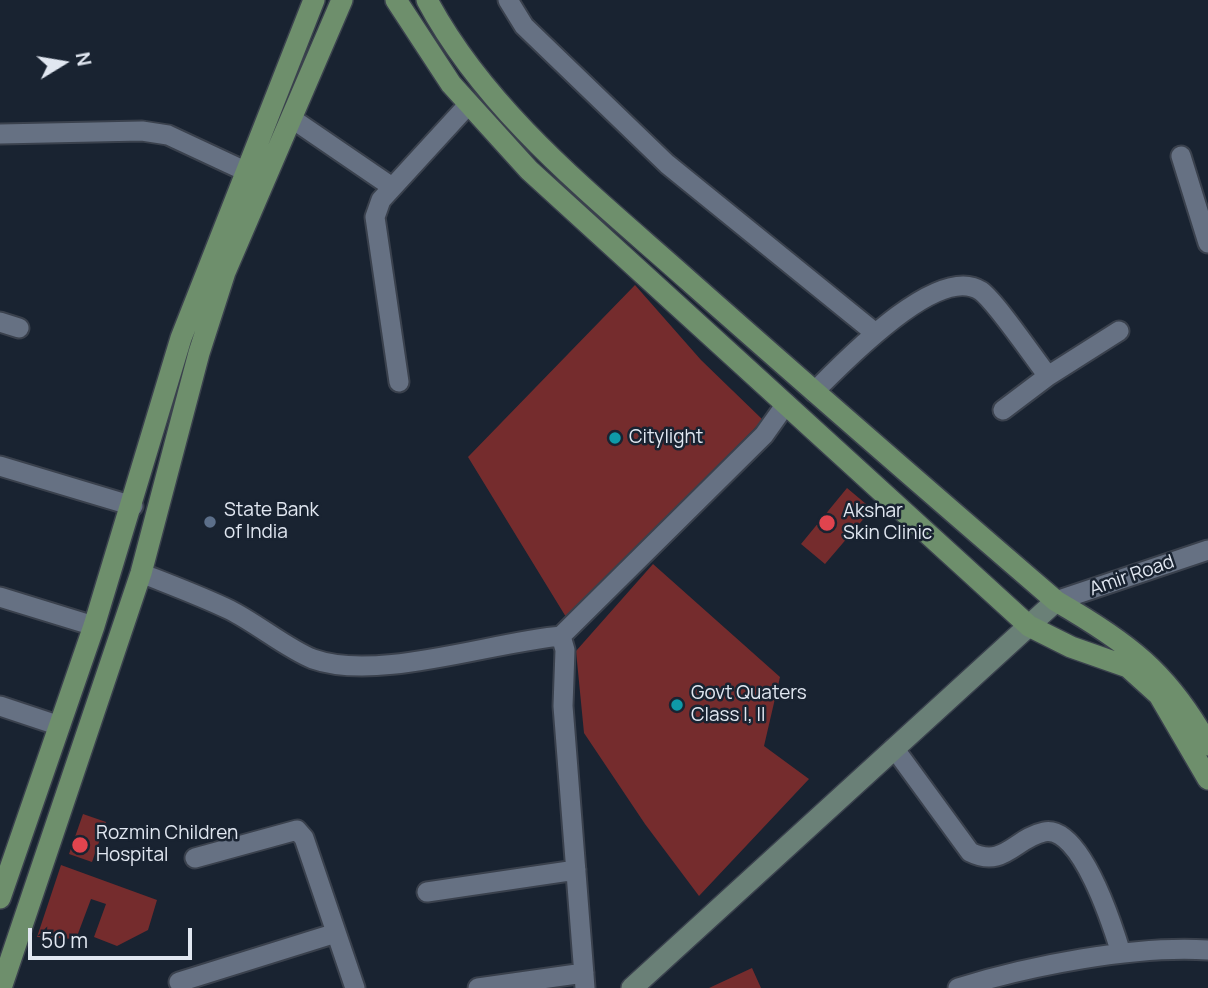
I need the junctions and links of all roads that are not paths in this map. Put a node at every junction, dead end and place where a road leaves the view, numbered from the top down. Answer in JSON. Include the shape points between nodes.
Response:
{"nodes":[{"id":1,"x":314,"y":0,"type":"edge"},
{"id":2,"x":342,"y":0,"type":"edge"},
{"id":3,"x":396,"y":0,"type":"edge"},
{"id":4,"x":427,"y":0,"type":"edge"},
{"id":5,"x":508,"y":0,"type":"edge"},
{"id":6,"x":468,"y":105,"type":"junction"},
{"id":7,"x":291,"y":118,"type":"junction"},
{"id":8,"x":0,"y":134,"type":"edge"},
{"id":9,"x":1181,"y":156,"type":"dead end"},
{"id":10,"x":245,"y":171,"type":"junction"},
{"id":11,"x":392,"y":187,"type":"junction"},
{"id":12,"x":1208,"y":243,"type":"edge"},
{"id":13,"x":0,"y":322,"type":"edge"},
{"id":14,"x":19,"y":328,"type":"dead end"},
{"id":15,"x":1119,"y":331,"type":"dead end"},
{"id":16,"x":874,"y":332,"type":"junction"},
{"id":17,"x":1048,"y":376,"type":"junction"},
{"id":18,"x":398,"y":382,"type":"dead end"},
{"id":19,"x":814,"y":392,"type":"junction"},
{"id":20,"x":786,"y":404,"type":"junction"},
{"id":21,"x":1003,"y":410,"type":"dead end"},
{"id":22,"x":0,"y":466,"type":"edge"},
{"id":23,"x":133,"y":506,"type":"junction"},
{"id":24,"x":1208,"y":550,"type":"edge"},
{"id":25,"x":141,"y":573,"type":"junction"},
{"id":26,"x":0,"y":597,"type":"edge"},
{"id":27,"x":1056,"y":601,"type":"junction"},
{"id":28,"x":94,"y":626,"type":"junction"},
{"id":29,"x":1029,"y":626,"type":"junction"},
{"id":30,"x":561,"y":636,"type":"junction"},
{"id":31,"x":0,"y":706,"type":"edge"},
{"id":32,"x":60,"y":726,"type":"junction"},
{"id":33,"x":1208,"y":744,"type":"edge"},
{"id":34,"x":894,"y":748,"type":"junction"},
{"id":35,"x":1208,"y":779,"type":"edge"},
{"id":36,"x":195,"y":858,"type":"dead end"},
{"id":37,"x":576,"y":870,"type":"junction"},
{"id":38,"x":427,"y":892,"type":"dead end"},
{"id":39,"x":0,"y":898,"type":"edge"},
{"id":40,"x":336,"y":933,"type":"junction"},
{"id":41,"x":1208,"y":950,"type":"edge"},
{"id":42,"x":1121,"y":954,"type":"junction"},
{"id":43,"x":584,"y":981,"type":"edge"},
{"id":44,"x":179,"y":982,"type":"dead end"},
{"id":45,"x":1,"y":988,"type":"edge"},
{"id":46,"x":355,"y":988,"type":"edge"},
{"id":47,"x":478,"y":988,"type":"edge"},
{"id":48,"x":632,"y":988,"type":"edge"},
{"id":49,"x":958,"y":988,"type":"edge"}],
"edges":[{"from":1,"to":10,"type":"main road"},
{"from":2,"to":7,"type":"main road"},
{"from":3,"to":6,"type":"main road","via":[[432,59]]},
{"from":4,"to":19,"type":"main road","via":[[461,58],[507,111],[594,196]]},
{"from":5,"to":16,"type":"street","via":[[524,26],[667,164]]},
{"from":6,"to":11,"type":"street"},
{"from":6,"to":20,"type":"main road","via":[[529,170]]},
{"from":7,"to":11,"type":"street"},
{"from":7,"to":25,"type":"main road","via":[[225,272]]},
{"from":8,"to":10,"type":"street","via":[[142,131],[179,139]]},
{"from":9,"to":12,"type":"street"},
{"from":10,"to":23,"type":"main road","via":[[181,338]]},
{"from":11,"to":18,"type":"street","via":[[375,217]]},
{"from":13,"to":14,"type":"street"},
{"from":15,"to":17,"type":"street"},
{"from":16,"to":17,"type":"street","via":[[917,302],[959,286],[973,288],[982,292]]},
{"from":16,"to":19,"type":"street"},
{"from":17,"to":21,"type":"street"},
{"from":19,"to":27,"type":"main road"},
{"from":20,"to":29,"type":"main road"},
{"from":20,"to":30,"type":"street","via":[[764,435]]},
{"from":22,"to":23,"type":"street"},
{"from":23,"to":28,"type":"main road"},
{"from":24,"to":27,"type":"street","name":"Amir Road"},
{"from":25,"to":30,"type":"street","via":[[230,610],[311,659],[331,663],[420,661],[518,640]]},
{"from":25,"to":45,"type":"main road"},
{"from":26,"to":28,"type":"street"},
{"from":27,"to":29,"type":"main road"},
{"from":27,"to":33,"type":"main road","via":[[1148,662],[1189,710]]},
{"from":28,"to":32,"type":"main road"},
{"from":29,"to":34,"type":"main road"},
{"from":29,"to":35,"type":"main road","via":[[1128,667],[1159,695]]},
{"from":30,"to":37,"type":"street"},
{"from":31,"to":32,"type":"street"},
{"from":32,"to":39,"type":"main road"},
{"from":34,"to":42,"type":"street","via":[[970,852],[981,858],[996,858],[1043,832],[1063,837],[1109,911]]},
{"from":34,"to":48,"type":"main road"},
{"from":36,"to":40,"type":"street","via":[[297,830],[304,838]]},
{"from":37,"to":38,"type":"street"},
{"from":37,"to":43,"type":"street"},
{"from":40,"to":44,"type":"street"},
{"from":40,"to":46,"type":"street"},
{"from":41,"to":42,"type":"street"},
{"from":42,"to":49,"type":"street"},
{"from":43,"to":47,"type":"street"}]}
